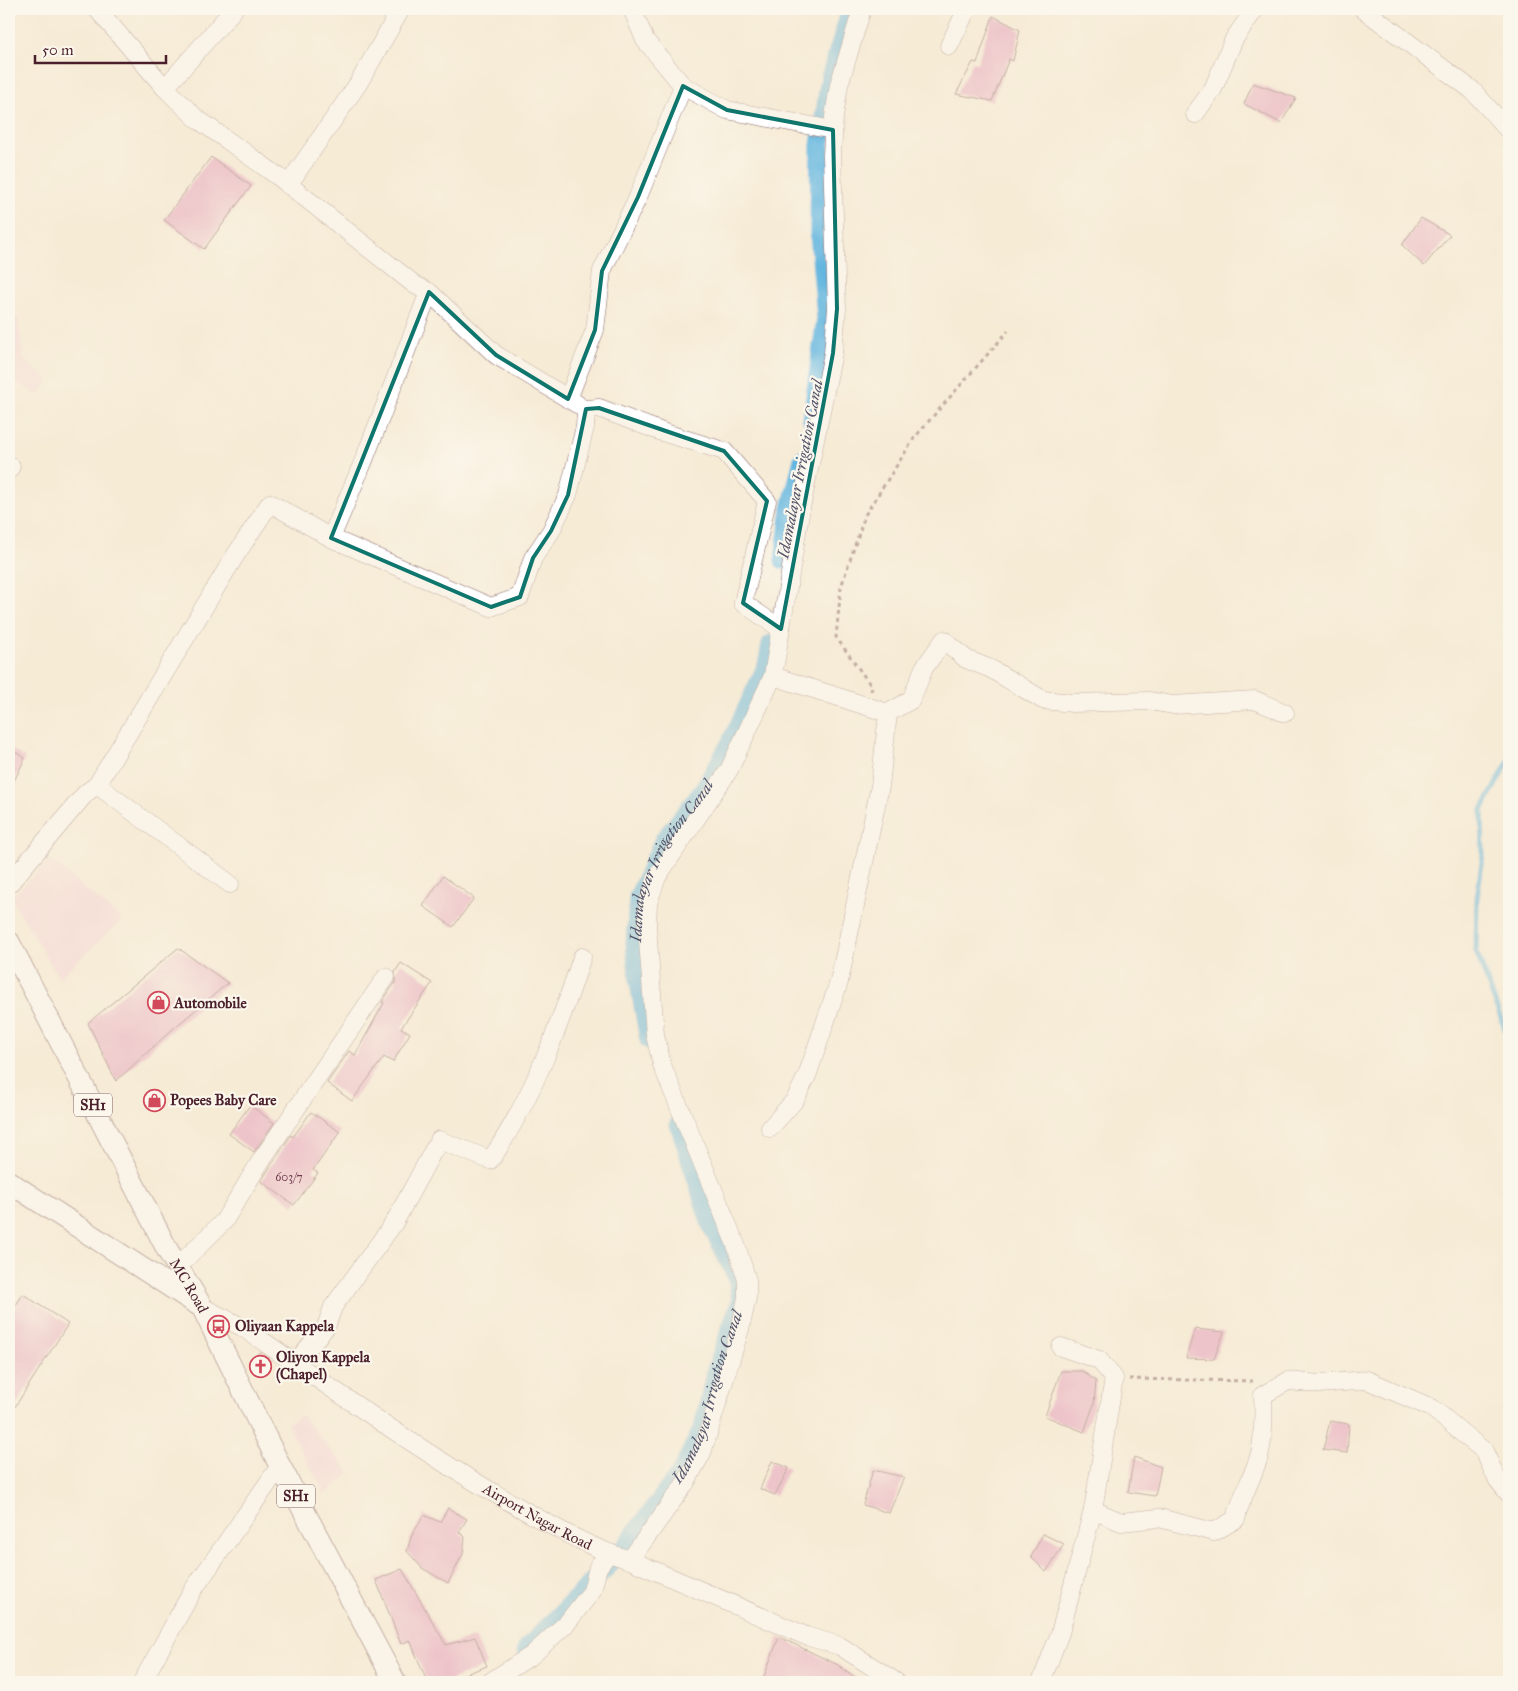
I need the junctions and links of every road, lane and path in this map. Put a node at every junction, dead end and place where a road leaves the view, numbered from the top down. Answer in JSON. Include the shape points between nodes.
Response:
{"nodes":[{"id":1,"x":97,"y":9,"type":"edge"},
{"id":2,"x":234,"y":9,"type":"edge"},
{"id":3,"x":401,"y":9,"type":"edge"},
{"id":4,"x":632,"y":9,"type":"edge"},
{"id":5,"x":862,"y":9,"type":"edge"},
{"id":6,"x":967,"y":9,"type":"edge"},
{"id":7,"x":1255,"y":9,"type":"edge"},
{"id":8,"x":1363,"y":9,"type":"edge"},
{"id":9,"x":949,"y":46,"type":"dead end"},
{"id":10,"x":683,"y":86,"type":"junction"},
{"id":11,"x":165,"y":88,"type":"junction"},
{"id":12,"x":1195,"y":114,"type":"dead end"},
{"id":13,"x":833,"y":130,"type":"junction"},
{"id":14,"x":1509,"y":131,"type":"edge"},
{"id":15,"x":288,"y":185,"type":"junction"},
{"id":16,"x":429,"y":292,"type":"junction"},
{"id":17,"x":1008,"y":331,"type":"dead end"},
{"id":18,"x":568,"y":399,"type":"junction"},
{"id":19,"x":586,"y":409,"type":"junction"},
{"id":20,"x":331,"y":538,"type":"junction"},
{"id":21,"x":781,"y":629,"type":"junction"},
{"id":22,"x":773,"y":676,"type":"junction"},
{"id":23,"x":867,"y":707,"type":"junction"},
{"id":24,"x":1284,"y":713,"type":"dead end"},
{"id":25,"x":888,"y":714,"type":"junction"},
{"id":26,"x":97,"y":785,"type":"junction"},
{"id":27,"x":9,"y":884,"type":"edge"},
{"id":28,"x":230,"y":884,"type":"dead end"},
{"id":29,"x":9,"y":942,"type":"edge"},
{"id":30,"x":582,"y":957,"type":"dead end"},
{"id":31,"x":386,"y":977,"type":"dead end"},
{"id":32,"x":770,"y":1128,"type":"dead end"},
{"id":33,"x":9,"y":1182,"type":"edge"},
{"id":34,"x":177,"y":1267,"type":"junction"},
{"id":35,"x":202,"y":1307,"type":"junction"},
{"id":36,"x":1061,"y":1347,"type":"dead end"},
{"id":37,"x":295,"y":1363,"type":"junction"},
{"id":38,"x":1114,"y":1378,"type":"junction"},
{"id":39,"x":1259,"y":1381,"type":"dead end"},
{"id":40,"x":280,"y":1466,"type":"junction"},
{"id":41,"x":1509,"y":1494,"type":"edge"},
{"id":42,"x":1093,"y":1510,"type":"junction"},
{"id":43,"x":603,"y":1560,"type":"junction"},
{"id":44,"x":630,"y":1560,"type":"junction"},
{"id":45,"x":142,"y":1682,"type":"edge"},
{"id":46,"x":395,"y":1682,"type":"edge"},
{"id":47,"x":490,"y":1682,"type":"edge"},
{"id":48,"x":896,"y":1682,"type":"edge"},
{"id":49,"x":1041,"y":1682,"type":"edge"}],
"edges":[{"from":1,"to":11,"type":"street"},
{"from":2,"to":11,"type":"street"},
{"from":3,"to":15,"type":"street","via":[[358,84]]},
{"from":4,"to":10,"type":"street","via":[[645,40]]},
{"from":5,"to":13,"type":"street","via":[[839,85]]},
{"from":6,"to":9,"type":"street"},
{"from":7,"to":12,"type":"street","via":[[1234,39],[1213,89]]},
{"from":8,"to":14,"type":"street","via":[[1472,90]]},
{"from":10,"to":13,"type":"street","via":[[727,110]]},
{"from":10,"to":18,"type":"street","via":[[638,197],[602,271],[595,330]]},
{"from":11,"to":15,"type":"street","via":[[196,118]]},
{"from":13,"to":21,"type":"street","via":[[837,309],[833,353],[801,508]]},
{"from":15,"to":16,"type":"street","via":[[415,286]]},
{"from":16,"to":18,"type":"street","via":[[496,355]]},
{"from":16,"to":20,"type":"street"},
{"from":17,"to":23,"type":"path","via":[[915,437],[866,515],[855,543],[841,587],[836,638],[872,687]]},
{"from":18,"to":19,"type":"street"},
{"from":19,"to":20,"type":"street","via":[[585,427],[568,495],[551,531],[533,558],[520,597],[491,607]]},
{"from":19,"to":21,"type":"street","via":[[599,408],[724,451],[767,501],[743,603]]},
{"from":20,"to":26,"type":"street","via":[[270,503]]},
{"from":21,"to":22,"type":"street"},
{"from":22,"to":23,"type":"street"},
{"from":22,"to":44,"type":"street","via":[[728,770],[657,877],[648,903],[656,1042],[662,1065],[736,1245],[747,1280],[747,1298],[702,1452],[686,1482]]},
{"from":23,"to":25,"type":"street"},
{"from":24,"to":25,"type":"street","via":[[1255,700],[1173,705],[1150,701],[1074,703],[1043,700],[991,669],[966,659],[944,640],[924,668],[911,700]]},
{"from":25,"to":32,"type":"street","via":[[880,786],[839,982],[807,1076],[795,1100]]},
{"from":26,"to":27,"type":"street","via":[[86,793]]},
{"from":26,"to":28,"type":"street"},
{"from":29,"to":34,"type":"main road","name":"MC Road","number":"SH1"},
{"from":30,"to":37,"type":"street","via":[[555,1035],[528,1096],[494,1155],[490,1160],[439,1140],[394,1223],[333,1307],[326,1327]]},
{"from":31,"to":34,"type":"street","via":[[262,1159],[224,1222]]},
{"from":33,"to":35,"type":"main road"},
{"from":34,"to":35,"type":"main road","name":"MC Road","number":"SH1"},
{"from":35,"to":37,"type":"street","name":"Airport Nagar Road","via":[[242,1327]]},
{"from":35,"to":40,"type":"main road","name":"MC Road","number":"SH1"},
{"from":36,"to":38,"type":"street","via":[[1099,1360]]},
{"from":37,"to":43,"type":"street","name":"Airport Nagar Road","via":[[472,1481],[563,1532]]},
{"from":38,"to":39,"type":"path"},
{"from":38,"to":42,"type":"street"},
{"from":40,"to":45,"type":"street","via":[[193,1590]]},
{"from":40,"to":46,"type":"main road","name":"MC Road","number":"SH1"},
{"from":41,"to":42,"type":"street","via":[[1497,1479],[1484,1451],[1432,1408],[1367,1380],[1319,1384],[1288,1381],[1263,1395],[1264,1428],[1259,1455],[1236,1519],[1214,1532],[1159,1518],[1121,1522]]},
{"from":42,"to":49,"type":"street","via":[[1060,1633]]},
{"from":43,"to":44,"type":"street","name":"Airport Nagar Road"},
{"from":43,"to":47,"type":"street","via":[[592,1590],[567,1623],[532,1655]]},
{"from":44,"to":48,"type":"street","name":"Airport Nagar Road","via":[[806,1636],[840,1646]]}]}
